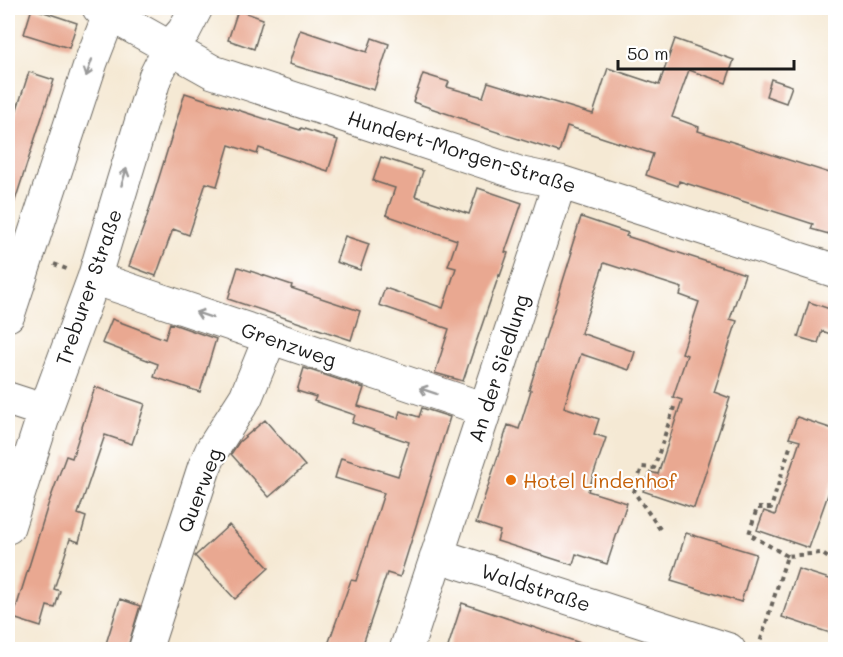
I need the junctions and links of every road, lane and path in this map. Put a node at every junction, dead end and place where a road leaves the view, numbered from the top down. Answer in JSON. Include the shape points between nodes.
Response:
{"nodes":[{"id":1,"x":196,"y":8,"type":"edge"},
{"id":2,"x":104,"y":10,"type":"edge"},
{"id":3,"x":170,"y":47,"type":"junction"},
{"id":4,"x":560,"y":182,"type":"junction"},
{"id":5,"x":27,"y":255,"type":"junction"},
{"id":6,"x":836,"y":271,"type":"edge"},
{"id":7,"x":94,"y":278,"type":"junction"},
{"id":8,"x":8,"y":315,"type":"edge"},
{"id":9,"x":270,"y":338,"type":"junction"},
{"id":10,"x":8,"y":399,"type":"edge"},
{"id":11,"x":674,"y":407,"type":"dead end"},
{"id":12,"x":484,"y":410,"type":"junction"},
{"id":13,"x":45,"y":411,"type":"junction"},
{"id":14,"x":790,"y":447,"type":"dead end"},
{"id":15,"x":8,"y":527,"type":"edge"},
{"id":16,"x":660,"y":529,"type":"dead end"},
{"id":17,"x":437,"y":555,"type":"junction"},
{"id":18,"x":787,"y":556,"type":"junction"},
{"id":19,"x":836,"y":563,"type":"edge"},
{"id":20,"x":145,"y":650,"type":"edge"},
{"id":21,"x":406,"y":650,"type":"edge"},
{"id":22,"x":729,"y":650,"type":"edge"},
{"id":23,"x":758,"y":650,"type":"edge"}],
"edges":[{"from":1,"to":3,"type":"street","name":"Treburer Straße"},
{"from":2,"to":3,"type":"street","name":"Hundert-Morgen-Straße"},
{"from":2,"to":5,"type":"street","one_way":true,"via":[[91,62]]},
{"from":3,"to":4,"type":"street","name":"Hundert-Morgen-Straße","via":[[230,78],[522,174]]},
{"from":7,"to":3,"type":"street","name":"Treburer Straße","one_way":true,"via":[[155,77]]},
{"from":4,"to":6,"type":"street","name":"Hundert-Morgen-Straße"},
{"from":4,"to":12,"type":"street","name":"An der Siedlung"},
{"from":5,"to":7,"type":"path"},
{"from":5,"to":8,"type":"street"},
{"from":9,"to":7,"type":"street","name":"Grenzweg","one_way":true},
{"from":7,"to":13,"type":"street","name":"Treburer Straße"},
{"from":12,"to":9,"type":"street","name":"Grenzweg","one_way":true},
{"from":9,"to":20,"type":"street","name":"Querweg","via":[[246,397],[204,468]]},
{"from":10,"to":13,"type":"street"},
{"from":11,"to":16,"type":"path","via":[[654,468],[642,467],[634,492]]},
{"from":12,"to":17,"type":"street","name":"An der Siedlung"},
{"from":13,"to":15,"type":"street","name":"Treburer Straße"},
{"from":14,"to":18,"type":"path","via":[[771,508],[758,508],[749,534]]},
{"from":17,"to":21,"type":"street"},
{"from":17,"to":22,"type":"street","name":"Waldstraße"},
{"from":18,"to":19,"type":"path","via":[[821,553]]},
{"from":18,"to":23,"type":"path"}]}
